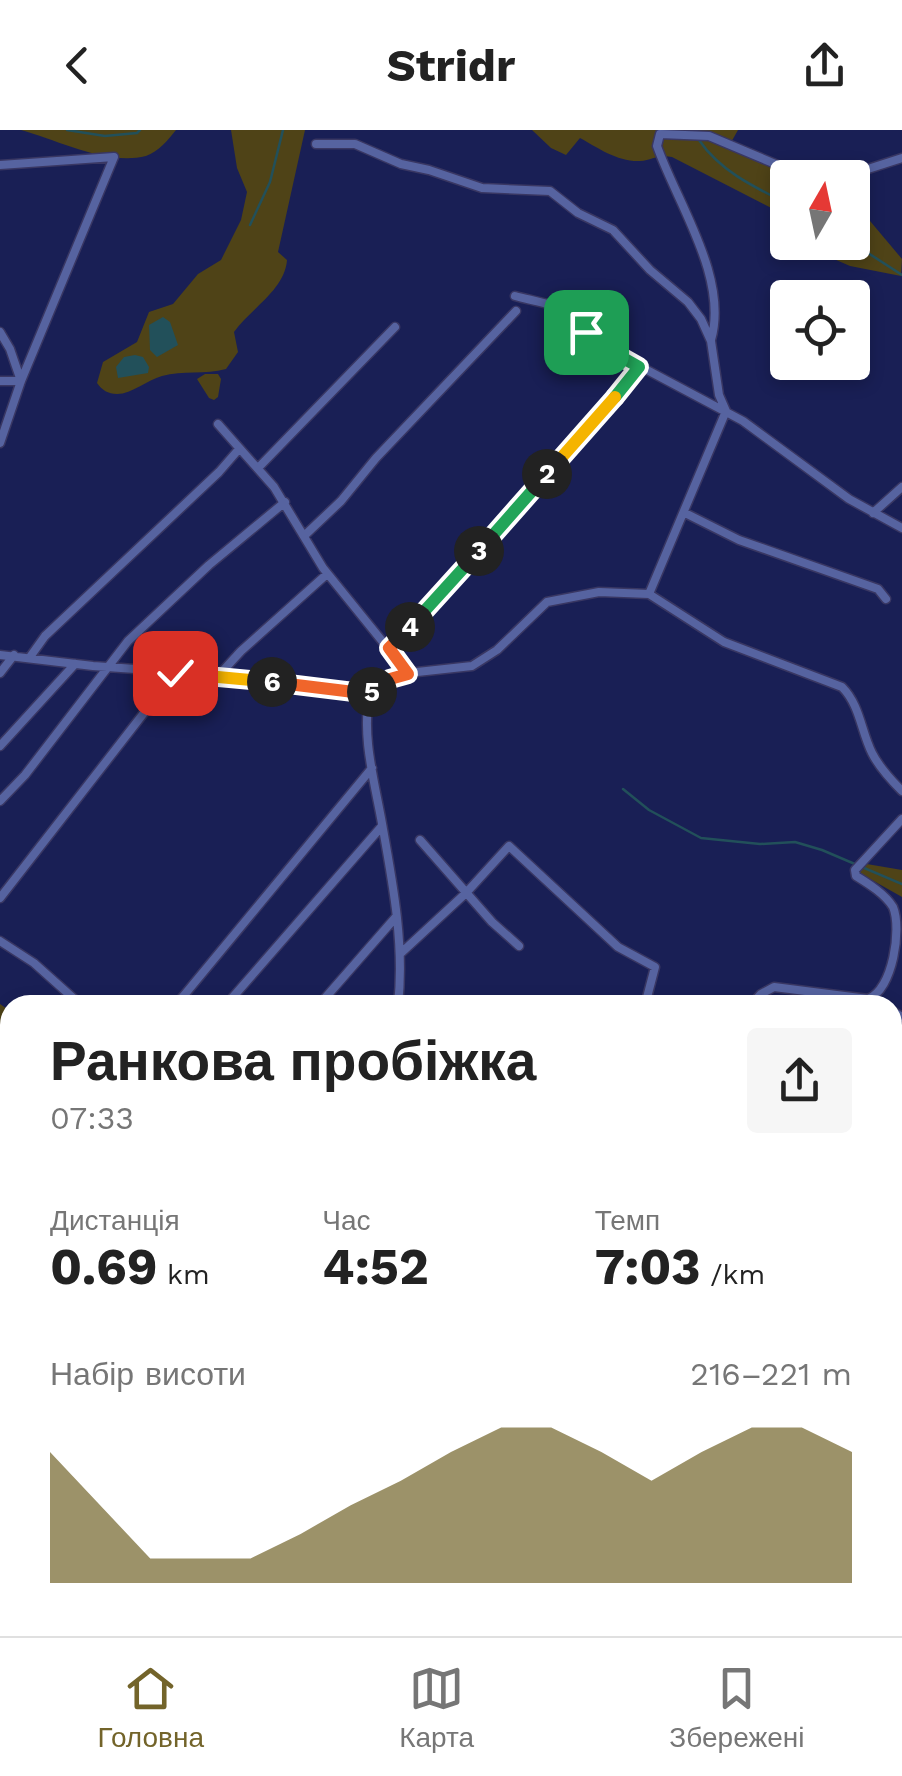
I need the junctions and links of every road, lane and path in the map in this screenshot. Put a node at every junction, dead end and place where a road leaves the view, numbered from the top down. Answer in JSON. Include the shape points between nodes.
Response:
{"nodes":[{"id":1,"x":316,"y":144,"type":"dead end"},
{"id":2,"x":902,"y":158,"type":"edge"},
{"id":3,"x":770,"y":162,"type":"edge"},
{"id":4,"x":0,"y":165,"type":"edge"},
{"id":5,"x":870,"y":168,"type":"edge"},
{"id":6,"x":516,"y":296,"type":"dead end"},
{"id":7,"x":516,"y":311,"type":"dead end"},
{"id":8,"x":395,"y":327,"type":"dead end"},
{"id":9,"x":0,"y":332,"type":"edge"},
{"id":10,"x":710,"y":341,"type":"junction"},
{"id":11,"x":5,"y":349,"type":"edge"},
{"id":12,"x":639,"y":367,"type":"junction"},
{"id":13,"x":0,"y":381,"type":"edge"},
{"id":14,"x":21,"y":381,"type":"junction"},
{"id":15,"x":726,"y":412,"type":"junction"},
{"id":16,"x":218,"y":424,"type":"dead end"},
{"id":17,"x":0,"y":443,"type":"edge"},
{"id":18,"x":239,"y":449,"type":"junction"},
{"id":19,"x":258,"y":467,"type":"junction"},
{"id":20,"x":902,"y":487,"type":"edge"},
{"id":21,"x":284,"y":502,"type":"junction"},
{"id":22,"x":873,"y":512,"type":"junction"},
{"id":23,"x":685,"y":513,"type":"junction"},
{"id":24,"x":902,"y":528,"type":"edge"},
{"id":25,"x":304,"y":536,"type":"junction"},
{"id":26,"x":327,"y":574,"type":"junction"},
{"id":27,"x":649,"y":594,"type":"junction"},
{"id":28,"x":886,"y":599,"type":"dead end"},
{"id":29,"x":389,"y":648,"type":"junction"},
{"id":30,"x":0,"y":655,"type":"edge"},
{"id":31,"x":14,"y":655,"type":"junction"},
{"id":32,"x":30,"y":656,"type":"junction"},
{"id":33,"x":75,"y":664,"type":"junction"},
{"id":34,"x":110,"y":668,"type":"junction"},
{"id":35,"x":0,"y":672,"type":"edge"},
{"id":36,"x":175,"y":673,"type":"junction"},
{"id":37,"x":408,"y":674,"type":"junction"},
{"id":38,"x":218,"y":675,"type":"junction"},
{"id":39,"x":370,"y":694,"type":"junction"},
{"id":40,"x":0,"y":746,"type":"edge"},
{"id":41,"x":372,"y":768,"type":"junction"},
{"id":42,"x":902,"y":792,"type":"edge"},
{"id":43,"x":0,"y":801,"type":"edge"},
{"id":44,"x":902,"y":820,"type":"edge"},
{"id":45,"x":382,"y":826,"type":"junction"},
{"id":46,"x":420,"y":840,"type":"dead end"},
{"id":47,"x":466,"y":893,"type":"junction"},
{"id":48,"x":0,"y":898,"type":"edge"},
{"id":49,"x":395,"y":918,"type":"junction"},
{"id":50,"x":0,"y":941,"type":"edge"},
{"id":51,"x":519,"y":946,"type":"dead end"},
{"id":52,"x":401,"y":953,"type":"junction"},
{"id":53,"x":70,"y":995,"type":"edge"},
{"id":54,"x":184,"y":995,"type":"edge"},
{"id":55,"x":235,"y":995,"type":"edge"},
{"id":56,"x":328,"y":995,"type":"edge"},
{"id":57,"x":399,"y":995,"type":"edge"},
{"id":58,"x":648,"y":995,"type":"edge"},
{"id":59,"x":760,"y":995,"type":"edge"},
{"id":60,"x":844,"y":995,"type":"edge"},
{"id":61,"x":877,"y":995,"type":"edge"}],
"edges":[{"from":1,"to":10,"type":"street","via":[[355,144],[482,188],[538,188],[559,195],[626,240],[688,302]]},
{"from":2,"to":5,"type":"street"},
{"from":3,"to":10,"type":"street","via":[[729,142],[660,134],[657,146],[714,290]]},
{"from":4,"to":14,"type":"street","via":[[114,157]]},
{"from":6,"to":12,"type":"street","via":[[568,312],[600,345]]},
{"from":7,"to":25,"type":"street"},
{"from":8,"to":19,"type":"street"},
{"from":9,"to":11,"type":"street"},
{"from":10,"to":15,"type":"street"},
{"from":11,"to":14,"type":"street"},
{"from":12,"to":15,"type":"street"},
{"from":12,"to":29,"type":"street"},
{"from":13,"to":14,"type":"street"},
{"from":14,"to":17,"type":"street"},
{"from":15,"to":22,"type":"street"},
{"from":15,"to":23,"type":"street"},
{"from":16,"to":18,"type":"street"},
{"from":18,"to":19,"type":"street"},
{"from":18,"to":32,"type":"street"},
{"from":19,"to":21,"type":"street"},
{"from":20,"to":22,"type":"street"},
{"from":21,"to":25,"type":"street"},
{"from":21,"to":34,"type":"street","via":[[128,641]]},
{"from":22,"to":24,"type":"street"},
{"from":23,"to":27,"type":"street"},
{"from":23,"to":28,"type":"street","via":[[740,540],[878,588]]},
{"from":25,"to":26,"type":"street"},
{"from":26,"to":29,"type":"street"},
{"from":26,"to":38,"type":"street"},
{"from":27,"to":37,"type":"street","via":[[599,592],[546,602],[472,666]]},
{"from":27,"to":42,"type":"street","via":[[724,642],[842,687],[872,754]]},
{"from":29,"to":37,"type":"street"},
{"from":30,"to":31,"type":"street"},
{"from":31,"to":32,"type":"street"},
{"from":31,"to":35,"type":"street"},
{"from":32,"to":33,"type":"street"},
{"from":33,"to":34,"type":"street"},
{"from":33,"to":40,"type":"street"},
{"from":34,"to":36,"type":"street"},
{"from":34,"to":43,"type":"street"},
{"from":36,"to":38,"type":"street"},
{"from":36,"to":48,"type":"street"},
{"from":37,"to":39,"type":"street"},
{"from":38,"to":39,"type":"street"},
{"from":39,"to":41,"type":"street"},
{"from":41,"to":45,"type":"street"},
{"from":41,"to":54,"type":"street"},
{"from":44,"to":61,"type":"street","via":[[857,867],[856,876],[885,897],[898,919],[887,983]]},
{"from":45,"to":49,"type":"street"},
{"from":45,"to":55,"type":"street"},
{"from":46,"to":47,"type":"street"},
{"from":47,"to":51,"type":"street"},
{"from":47,"to":52,"type":"street"},
{"from":47,"to":58,"type":"street","via":[[503,850],[514,848],[618,947],[655,968]]},
{"from":49,"to":52,"type":"street"},
{"from":49,"to":56,"type":"street"},
{"from":50,"to":53,"type":"street"},
{"from":52,"to":57,"type":"street"},
{"from":59,"to":60,"type":"street","via":[[774,988]]}]}
